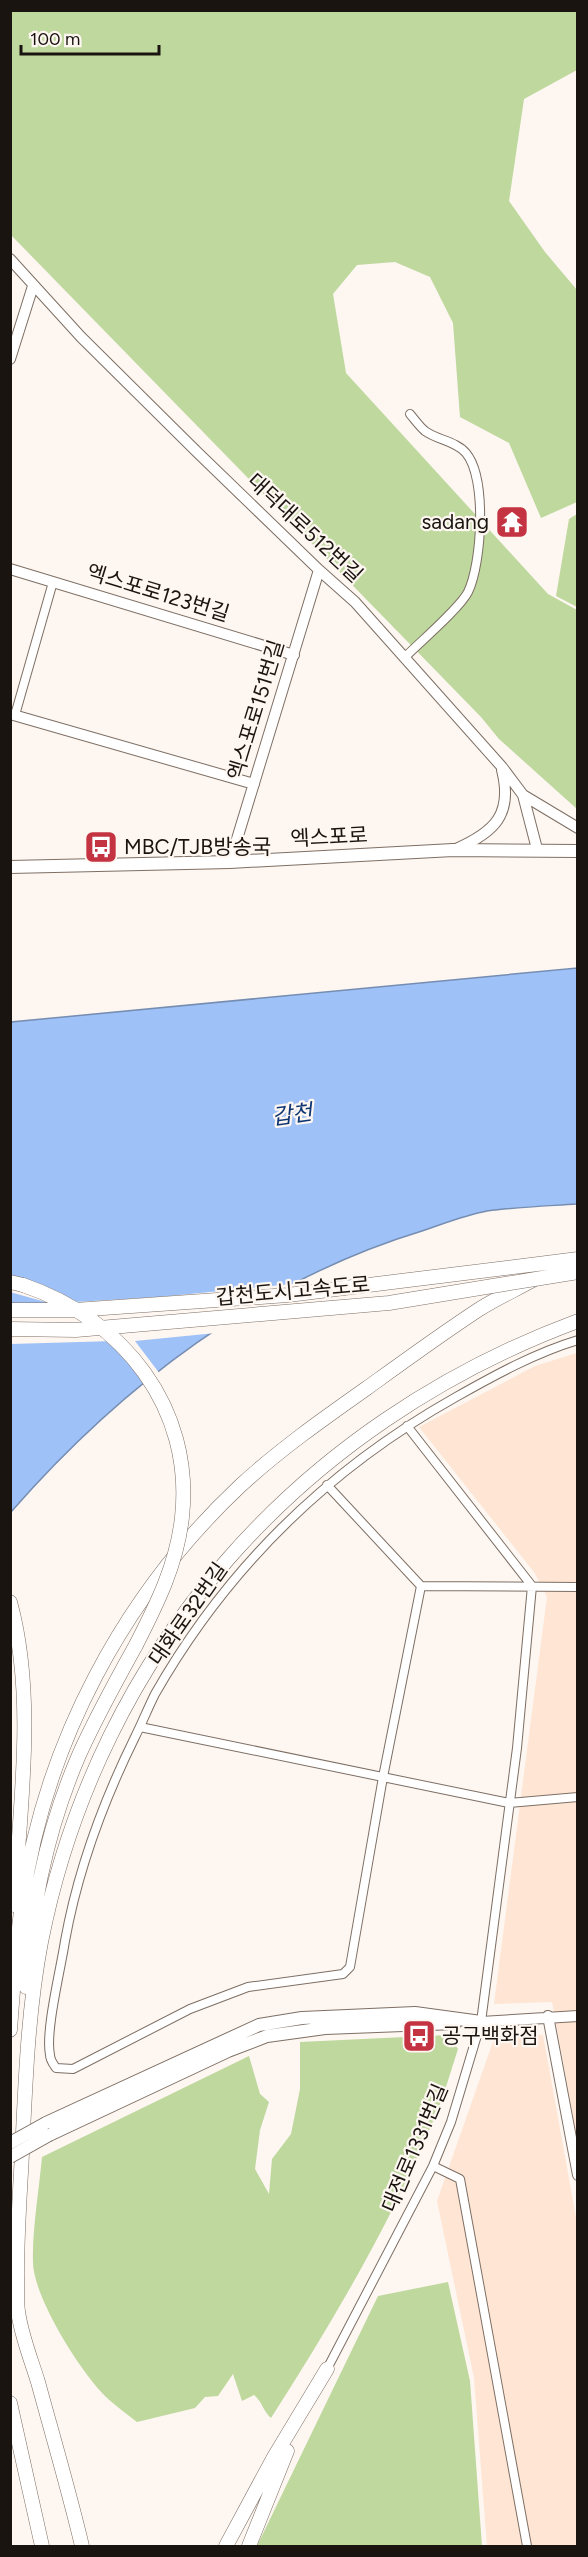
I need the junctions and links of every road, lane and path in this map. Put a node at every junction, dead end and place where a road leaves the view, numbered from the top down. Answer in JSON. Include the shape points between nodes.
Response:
{"nodes":[{"id":1,"x":10,"y":259,"type":"edge"},
{"id":2,"x":33,"y":286,"type":"junction"},
{"id":3,"x":10,"y":359,"type":"edge"},
{"id":4,"x":410,"y":414,"type":"dead end"},
{"id":5,"x":10,"y":569,"type":"edge"},
{"id":6,"x":319,"y":570,"type":"junction"},
{"id":7,"x":53,"y":582,"type":"junction"},
{"id":8,"x":294,"y":655,"type":"junction"},
{"id":9,"x":404,"y":658,"type":"junction"},
{"id":10,"x":13,"y":715,"type":"edge"},
{"id":11,"x":502,"y":767,"type":"junction"},
{"id":12,"x":254,"y":784,"type":"junction"},
{"id":13,"x":523,"y":795,"type":"junction"},
{"id":14,"x":578,"y":828,"type":"edge"},
{"id":15,"x":537,"y":849,"type":"junction"},
{"id":16,"x":453,"y":850,"type":"junction"},
{"id":17,"x":578,"y":851,"type":"edge"},
{"id":18,"x":230,"y":862,"type":"junction"},
{"id":19,"x":10,"y":867,"type":"edge"},
{"id":20,"x":578,"y":1258,"type":"edge"},
{"id":21,"x":578,"y":1272,"type":"edge"},
{"id":22,"x":10,"y":1282,"type":"edge"},
{"id":23,"x":10,"y":1310,"type":"edge"},
{"id":24,"x":578,"y":1321,"type":"edge"},
{"id":25,"x":10,"y":1329,"type":"edge"},
{"id":26,"x":578,"y":1340,"type":"edge"},
{"id":27,"x":408,"y":1426,"type":"junction"},
{"id":28,"x":327,"y":1485,"type":"junction"},
{"id":29,"x":421,"y":1586,"type":"junction"},
{"id":30,"x":532,"y":1586,"type":"junction"},
{"id":31,"x":578,"y":1587,"type":"edge"},
{"id":32,"x":10,"y":1602,"type":"edge"},
{"id":33,"x":140,"y":1727,"type":"junction"},
{"id":34,"x":383,"y":1777,"type":"junction"},
{"id":35,"x":578,"y":1797,"type":"edge"},
{"id":36,"x":509,"y":1803,"type":"junction"},
{"id":37,"x":15,"y":1962,"type":"junction"},
{"id":38,"x":548,"y":2016,"type":"junction"},
{"id":39,"x":578,"y":2016,"type":"edge"},
{"id":40,"x":481,"y":2022,"type":"junction"},
{"id":41,"x":10,"y":2030,"type":"edge"},
{"id":42,"x":27,"y":2049,"type":"junction"},
{"id":43,"x":47,"y":2129,"type":"junction"},
{"id":44,"x":10,"y":2143,"type":"edge"},
{"id":45,"x":10,"y":2157,"type":"edge"},
{"id":46,"x":433,"y":2166,"type":"junction"},
{"id":47,"x":578,"y":2175,"type":"edge"},
{"id":48,"x":327,"y":2369,"type":"junction"},
{"id":49,"x":10,"y":2403,"type":"edge"},
{"id":50,"x":274,"y":2457,"type":"junction"},
{"id":51,"x":42,"y":2547,"type":"edge"},
{"id":52,"x":82,"y":2547,"type":"edge"},
{"id":53,"x":218,"y":2547,"type":"edge"},
{"id":54,"x":226,"y":2547,"type":"edge"},
{"id":55,"x":249,"y":2547,"type":"edge"},
{"id":56,"x":527,"y":2547,"type":"edge"}],
"edges":[{"from":1,"to":2,"type":"street","name":"대덕대로512번길"},
{"from":2,"to":3,"type":"street"},
{"from":2,"to":6,"type":"street","name":"대덕대로512번길"},
{"from":4,"to":9,"type":"street","via":[[425,431],[466,453],[477,476],[480,495],[477,550],[468,591]]},
{"from":5,"to":7,"type":"street","name":"엑스포로123번길"},
{"from":6,"to":8,"type":"street","name":"엑스포로151번길"},
{"from":6,"to":9,"type":"street","name":"대덕대로512번길","via":[[355,602]]},
{"from":7,"to":8,"type":"street","name":"엑스포로123번길"},
{"from":7,"to":10,"type":"street"},
{"from":8,"to":12,"type":"street","name":"엑스포로151번길"},
{"from":9,"to":11,"type":"street","name":"대덕대로512번길"},
{"from":10,"to":12,"type":"street"},
{"from":11,"to":13,"type":"street","name":"대덕대로512번길"},
{"from":11,"to":16,"type":"street","via":[[507,797],[503,814],[478,840]]},
{"from":12,"to":18,"type":"street","name":"엑스포로151번길"},
{"from":13,"to":14,"type":"street"},
{"from":13,"to":15,"type":"street","name":"대덕대로512번길"},
{"from":15,"to":16,"type":"main road","name":"엑스포로"},
{"from":15,"to":17,"type":"main road","name":"엑스포로"},
{"from":16,"to":18,"type":"main road","name":"엑스포로"},
{"from":18,"to":19,"type":"main road","name":"엑스포로"},
{"from":20,"to":23,"type":"highway","name":"갑천도시고속도로","bridge":true,"via":[[288,1295],[75,1310]]},
{"from":20,"to":37,"type":"highway","via":[[480,1309],[328,1416],[241,1485],[175,1554],[104,1658],[65,1743],[34,1840]]},
{"from":21,"to":25,"type":"highway","name":"갑천도시고속도로","bridge":true,"via":[[389,1303],[76,1330]]},
{"from":22,"to":42,"type":"highway","bridge":true,"via":[[50,1294],[113,1335],[144,1371],[169,1419],[182,1472],[182,1517],[165,1585],[78,1757],[45,1856],[27,1968]]},
{"from":24,"to":42,"type":"highway","via":[[494,1355],[374,1427],[276,1507],[195,1600],[129,1699],[91,1779],[58,1875],[41,1942]]},
{"from":26,"to":27,"type":"street","name":"대화로32번길","via":[[500,1372]]},
{"from":27,"to":28,"type":"street","name":"대화로32번길"},
{"from":27,"to":30,"type":"street"},
{"from":28,"to":29,"type":"street"},
{"from":28,"to":33,"type":"street","name":"대화로32번길","via":[[274,1533],[222,1592],[154,1696]]},
{"from":29,"to":30,"type":"street"},
{"from":29,"to":34,"type":"street"},
{"from":30,"to":31,"type":"street"},
{"from":30,"to":36,"type":"street","name":"대전로1331번길"},
{"from":32,"to":37,"type":"highway","via":[[22,1662],[24,1724],[12,1936]]},
{"from":33,"to":34,"type":"street"},
{"from":33,"to":34,"type":"street","name":"대화로32번길","via":[[109,1790],[69,1917],[50,2034],[50,2056],[56,2068],[73,2069],[189,2009],[248,1987],[344,1974],[350,1966]]},
{"from":34,"to":36,"type":"street"},
{"from":35,"to":36,"type":"street"},
{"from":36,"to":40,"type":"street","name":"대전로1331번길"},
{"from":37,"to":41,"type":"highway"},
{"from":38,"to":39,"type":"street"},
{"from":38,"to":40,"type":"street"},
{"from":38,"to":47,"type":"street"},
{"from":40,"to":43,"type":"main road","via":[[325,2028],[267,2036],[141,2094]]},
{"from":40,"to":46,"type":"street","name":"대전로1331번길","via":[[458,2103]]},
{"from":42,"to":52,"type":"highway","via":[[18,2312]]},
{"from":43,"to":44,"type":"main road","bridge":true},
{"from":43,"to":45,"type":"main road","bridge":true},
{"from":46,"to":48,"type":"street","name":"대전로1331번길"},
{"from":46,"to":56,"type":"street","via":[[460,2179]]},
{"from":48,"to":50,"type":"highway"},
{"from":48,"to":55,"type":"highway","via":[[282,2460]]},
{"from":49,"to":51,"type":"highway"},
{"from":50,"to":53,"type":"highway"},
{"from":50,"to":54,"type":"highway"}]}
